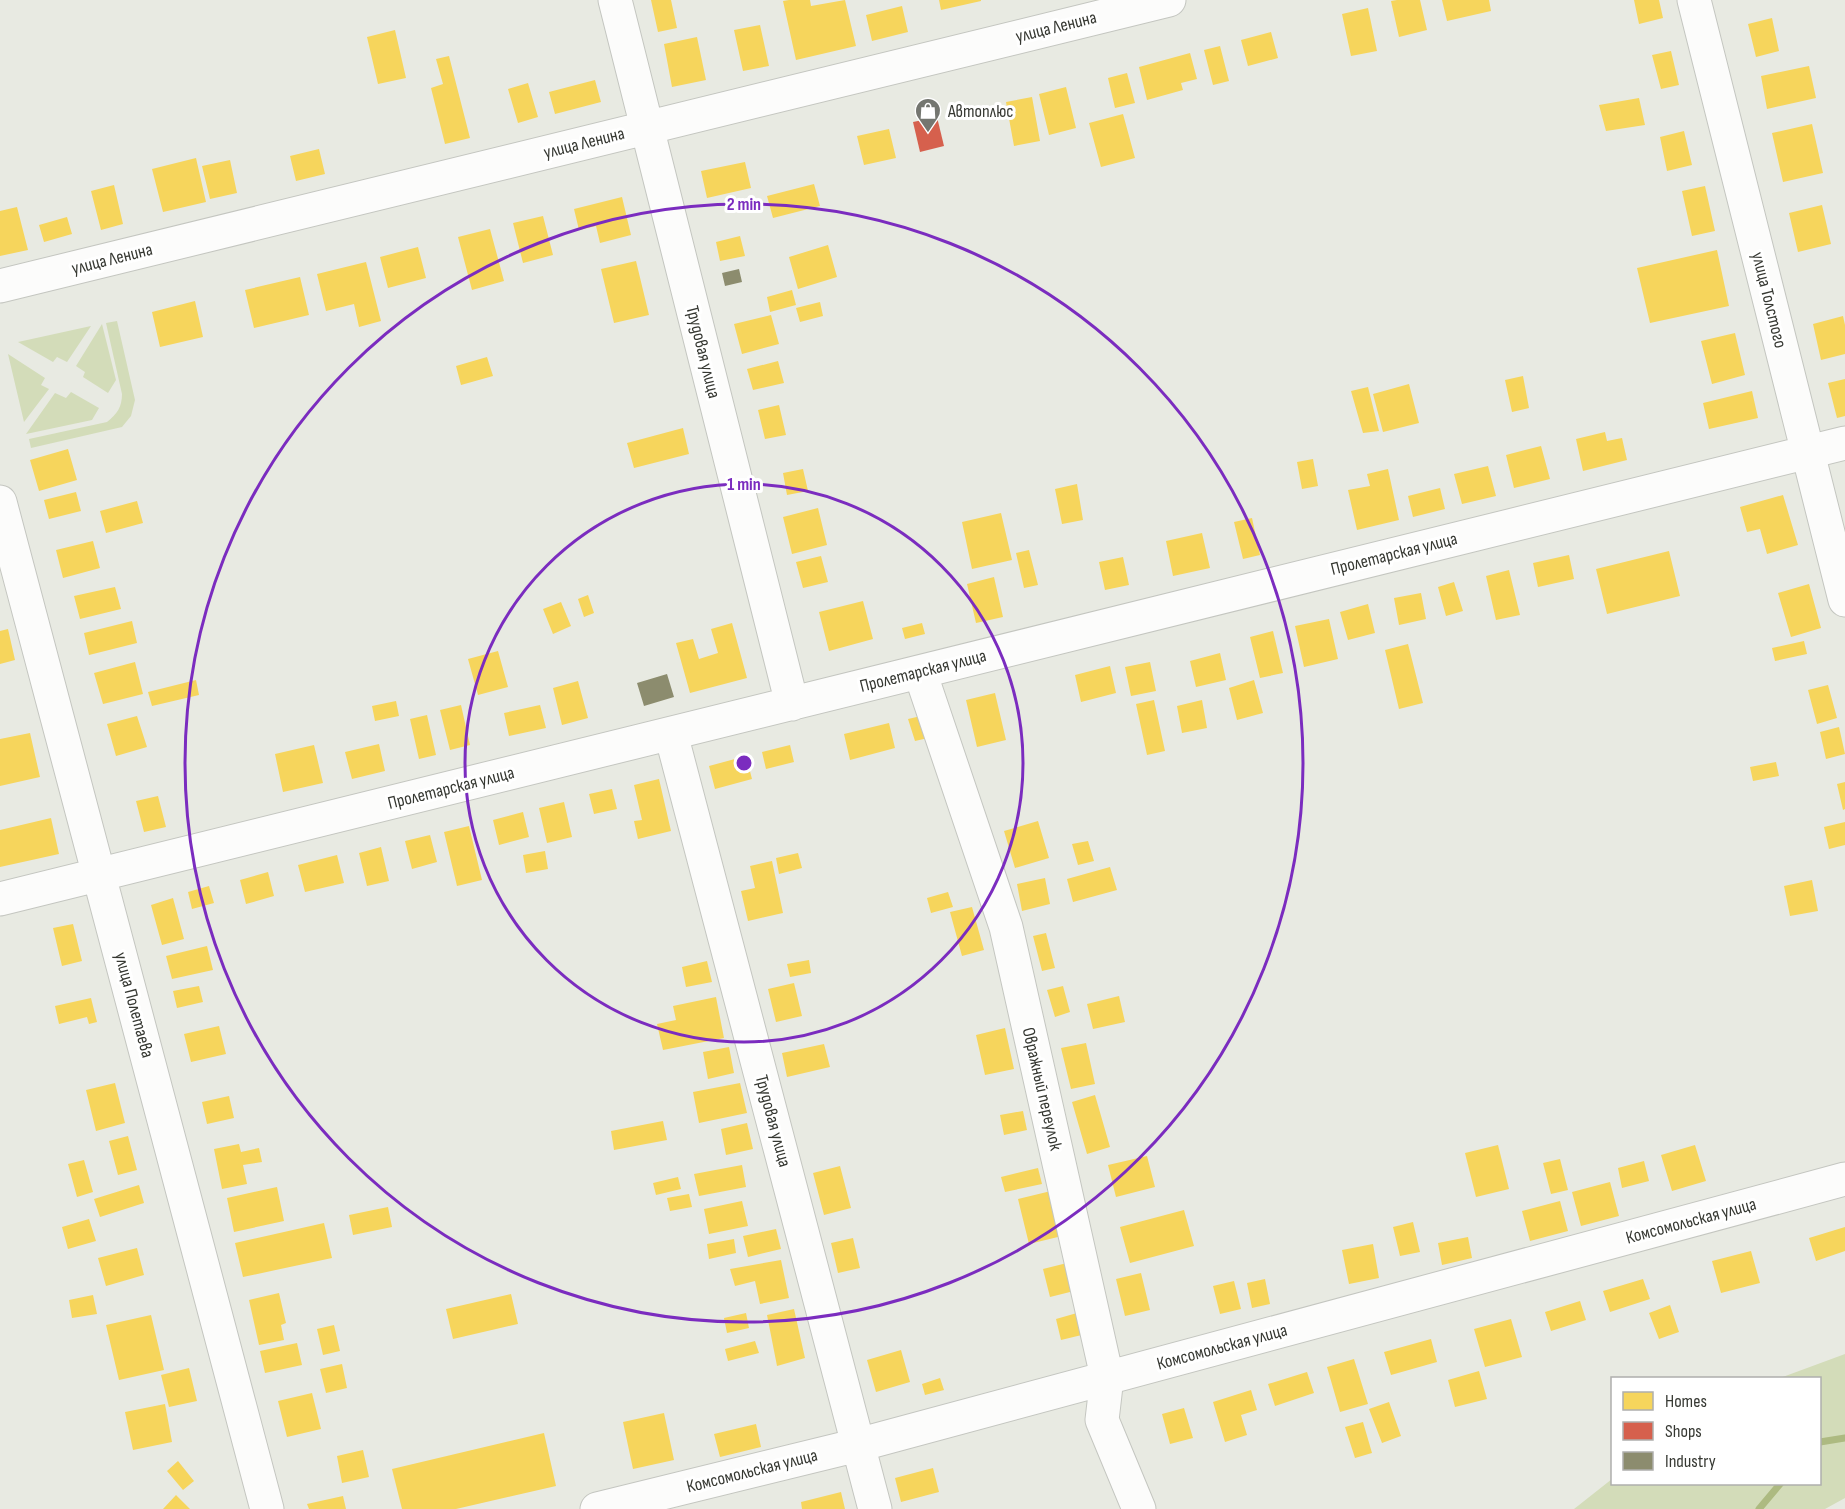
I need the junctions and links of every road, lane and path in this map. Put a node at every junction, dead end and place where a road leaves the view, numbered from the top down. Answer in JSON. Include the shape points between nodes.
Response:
{"nodes":[{"id":1,"x":615,"y":0,"type":"edge"},
{"id":2,"x":1168,"y":0,"type":"edge"},
{"id":3,"x":1694,"y":0,"type":"edge"},
{"id":4,"x":646,"y":128,"type":"junction"},
{"id":5,"x":0,"y":286,"type":"edge"},
{"id":6,"x":1845,"y":442,"type":"edge"},
{"id":7,"x":1808,"y":452,"type":"junction"},
{"id":8,"x":0,"y":502,"type":"edge"},
{"id":9,"x":1845,"y":600,"type":"edge"},
{"id":10,"x":920,"y":672,"type":"junction"},
{"id":11,"x":792,"y":704,"type":"junction"},
{"id":12,"x":670,"y":734,"type":"junction"},
{"id":13,"x":100,"y":875,"type":"junction"},
{"id":14,"x":0,"y":899,"type":"edge"},
{"id":15,"x":1845,"y":1179,"type":"edge"},
{"id":16,"x":1107,"y":1377,"type":"junction"},
{"id":17,"x":858,"y":1444,"type":"junction"},
{"id":18,"x":267,"y":1509,"type":"edge"},
{"id":19,"x":597,"y":1509,"type":"edge"},
{"id":20,"x":875,"y":1509,"type":"edge"},
{"id":21,"x":1139,"y":1509,"type":"edge"}],
"edges":[{"from":1,"to":4,"type":"street","name":"Трудовая улица"},
{"from":2,"to":4,"type":"street","name":"улица Ленина"},
{"from":3,"to":7,"type":"street","name":"улица Толстого"},
{"from":4,"to":5,"type":"street","name":"улица Ленина"},
{"from":4,"to":11,"type":"street","name":"Трудовая улица"},
{"from":6,"to":7,"type":"street","name":"Пролетарская улица"},
{"from":7,"to":9,"type":"street","name":"улица Толстого"},
{"from":7,"to":10,"type":"street","name":"Пролетарская улица"},
{"from":8,"to":13,"type":"street","name":"улица Полетаева"},
{"from":10,"to":11,"type":"street","name":"Пролетарская улица"},
{"from":10,"to":16,"type":"street","name":"Овражный переулок","via":[[1006,927]]},
{"from":11,"to":12,"type":"street","name":"Пролетарская улица"},
{"from":12,"to":13,"type":"street","name":"Пролетарская улица"},
{"from":12,"to":17,"type":"street","name":"Трудовая улица"},
{"from":13,"to":14,"type":"street","name":"Пролетарская улица"},
{"from":13,"to":18,"type":"street","name":"улица Полетаева"},
{"from":15,"to":16,"type":"street","name":"Комсомольская улица"},
{"from":16,"to":17,"type":"street","name":"Комсомольская улица"},
{"from":16,"to":21,"type":"street","name":"Овражный переулок","via":[[1102,1420]]},
{"from":17,"to":19,"type":"street","name":"Комсомольская улица"},
{"from":17,"to":20,"type":"street","name":"Трудовая улица"}]}
